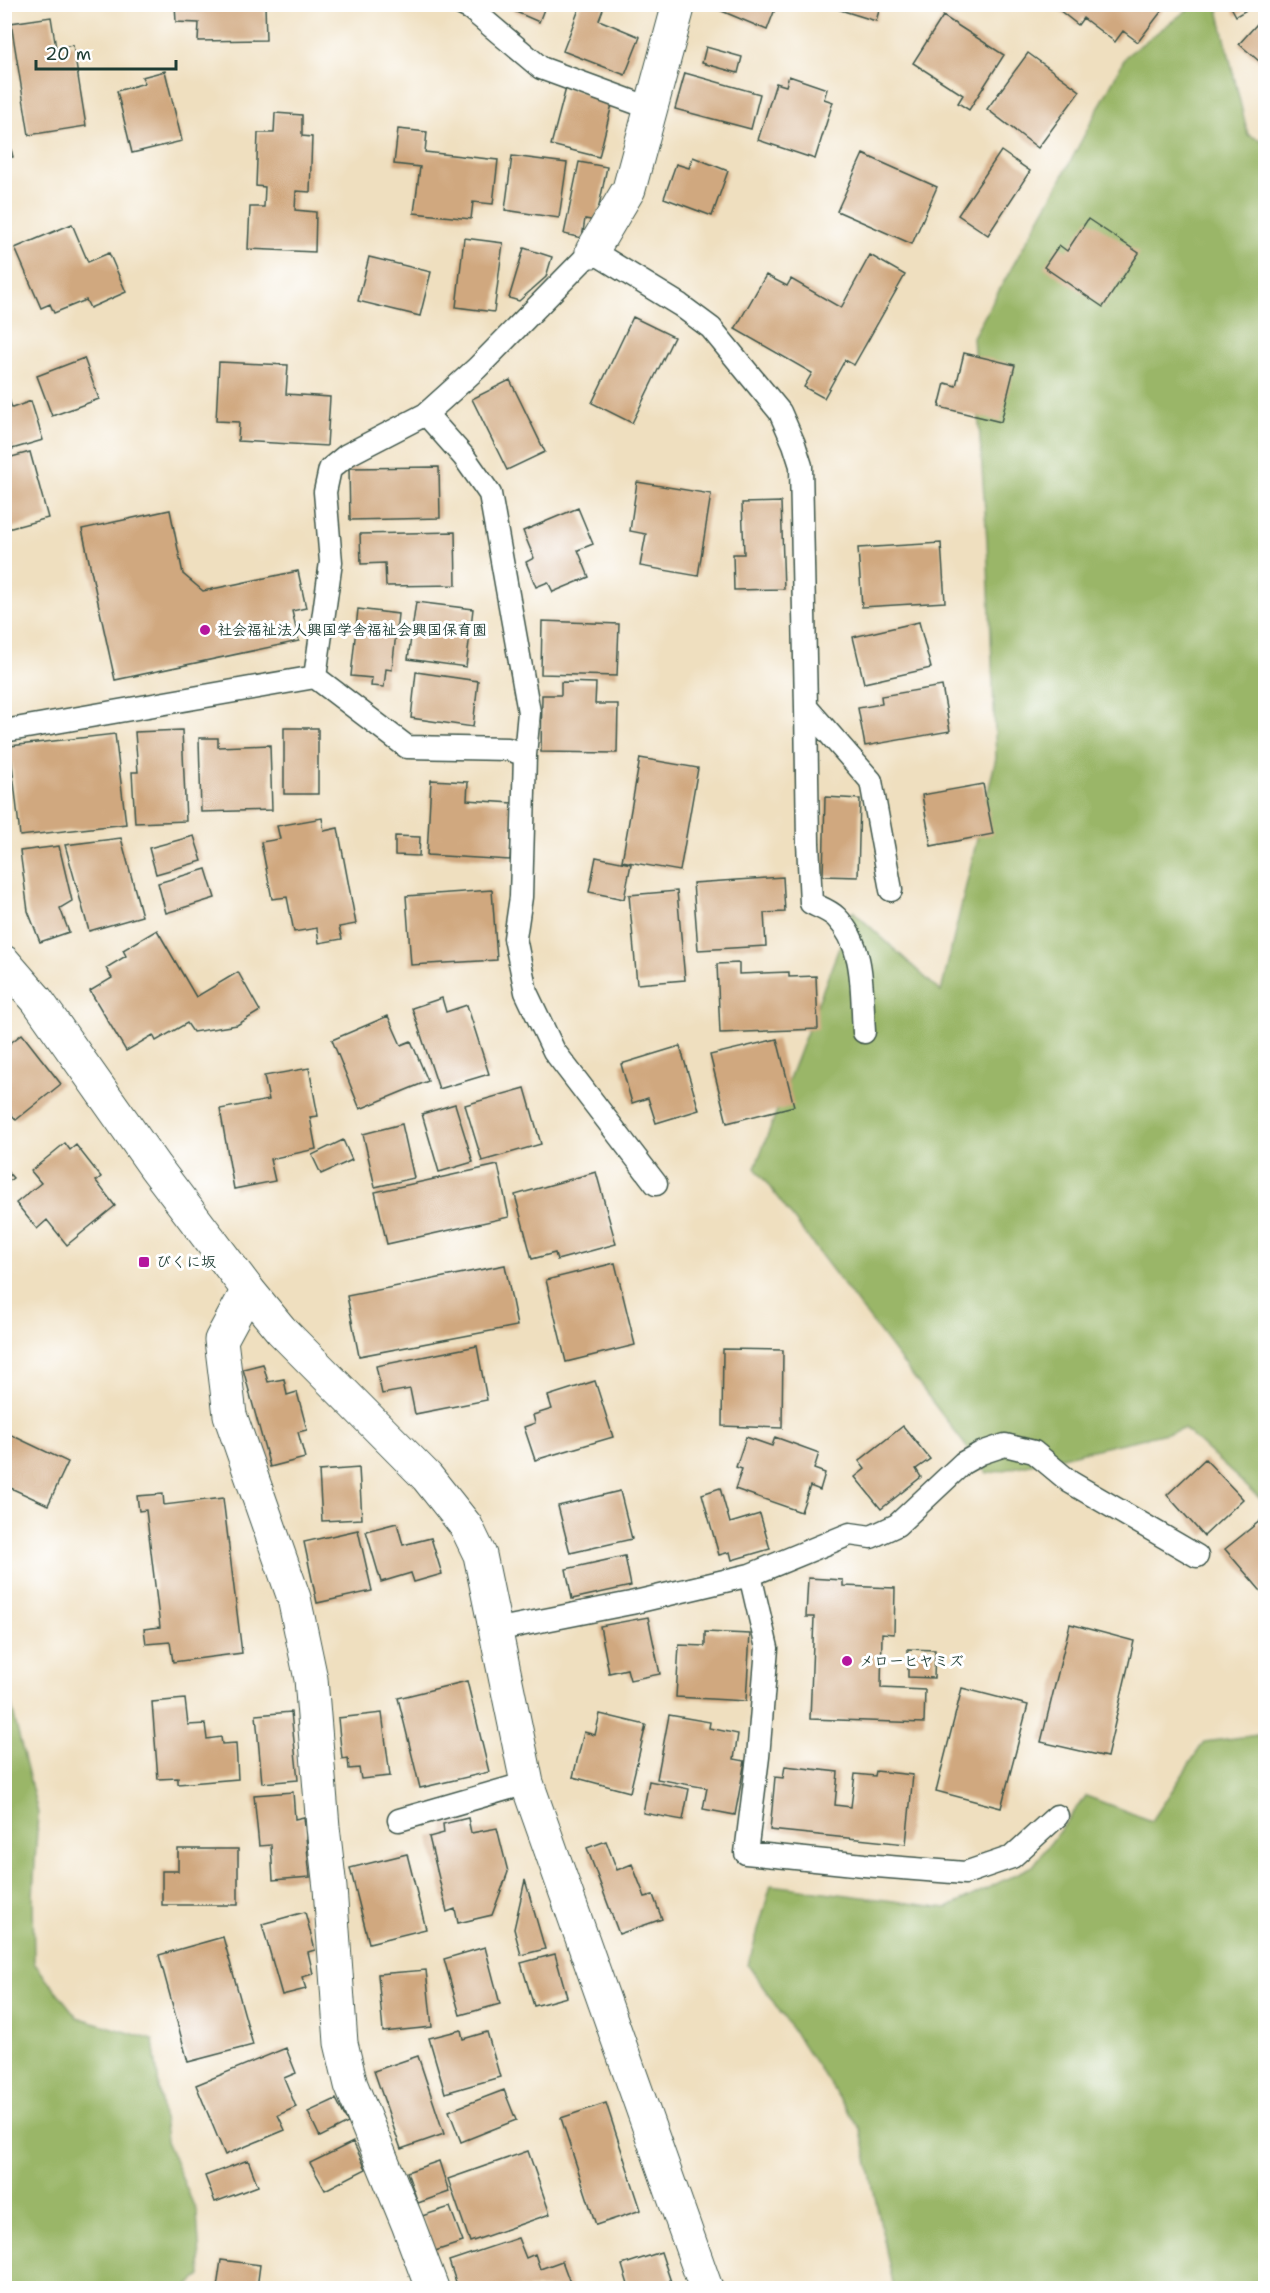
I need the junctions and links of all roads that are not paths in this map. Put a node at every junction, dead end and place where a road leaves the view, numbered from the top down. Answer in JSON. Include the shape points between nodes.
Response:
{"nodes":[{"id":1,"x":461,"y":4,"type":"edge"},
{"id":2,"x":679,"y":4,"type":"edge"},
{"id":3,"x":650,"y":108,"type":"junction"},
{"id":4,"x":592,"y":251,"type":"junction"},
{"id":5,"x":426,"y":414,"type":"junction"},
{"id":6,"x":315,"y":677,"type":"junction"},
{"id":7,"x":806,"y":706,"type":"junction"},
{"id":8,"x":4,"y":731,"type":"edge"},
{"id":9,"x":525,"y":755,"type":"junction"},
{"id":10,"x":891,"y":890,"type":"dead end"},
{"id":11,"x":4,"y":962,"type":"edge"},
{"id":12,"x":864,"y":1032,"type":"dead end"},
{"id":13,"x":656,"y":1184,"type":"dead end"},
{"id":14,"x":248,"y":1290,"type":"junction"},
{"id":15,"x":1197,"y":1556,"type":"dead end"},
{"id":16,"x":750,"y":1575,"type":"junction"},
{"id":17,"x":495,"y":1630,"type":"junction"},
{"id":18,"x":527,"y":1783,"type":"junction"},
{"id":19,"x":1057,"y":1816,"type":"dead end"},
{"id":20,"x":399,"y":1820,"type":"dead end"},
{"id":21,"x":432,"y":2289,"type":"edge"},
{"id":22,"x":706,"y":2289,"type":"edge"}],
"edges":[{"from":1,"to":3,"type":"lane","via":[[541,69]]},
{"from":2,"to":3,"type":"street"},
{"from":3,"to":4,"type":"street","via":[[629,189]]},
{"from":4,"to":5,"type":"lane"},
{"from":4,"to":7,"type":"lane","via":[[711,328],[780,412],[801,466]]},
{"from":5,"to":6,"type":"lane","via":[[347,455],[330,469],[325,492],[331,561]]},
{"from":5,"to":9,"type":"lane","via":[[464,457],[490,495],[529,712]]},
{"from":6,"to":8,"type":"lane"},
{"from":6,"to":9,"type":"lane","via":[[407,747],[508,749]]},
{"from":7,"to":10,"type":"lane","via":[[871,781]]},
{"from":7,"to":12,"type":"lane","via":[[812,903],[835,916],[851,937],[860,961]]},
{"from":9,"to":13,"type":"lane","via":[[515,938],[526,992],[554,1051]]},
{"from":11,"to":14,"type":"street","via":[[37,1000]]},
{"from":14,"to":17,"type":"street","via":[[280,1330],[427,1477],[466,1526],[480,1555]]},
{"from":14,"to":21,"type":"street","via":[[221,1340],[230,1415],[294,1598],[310,1679],[340,2043],[351,2085]]},
{"from":15,"to":16,"type":"lane","via":[[1070,1482],[1034,1452],[1005,1445],[963,1463],[897,1525],[871,1538],[850,1534]]},
{"from":16,"to":17,"type":"lane"},
{"from":16,"to":19,"type":"lane","via":[[767,1648],[746,1853],[965,1872],[1012,1857]]},
{"from":17,"to":18,"type":"street"},
{"from":18,"to":20,"type":"lane"},
{"from":18,"to":22,"type":"street"}]}
